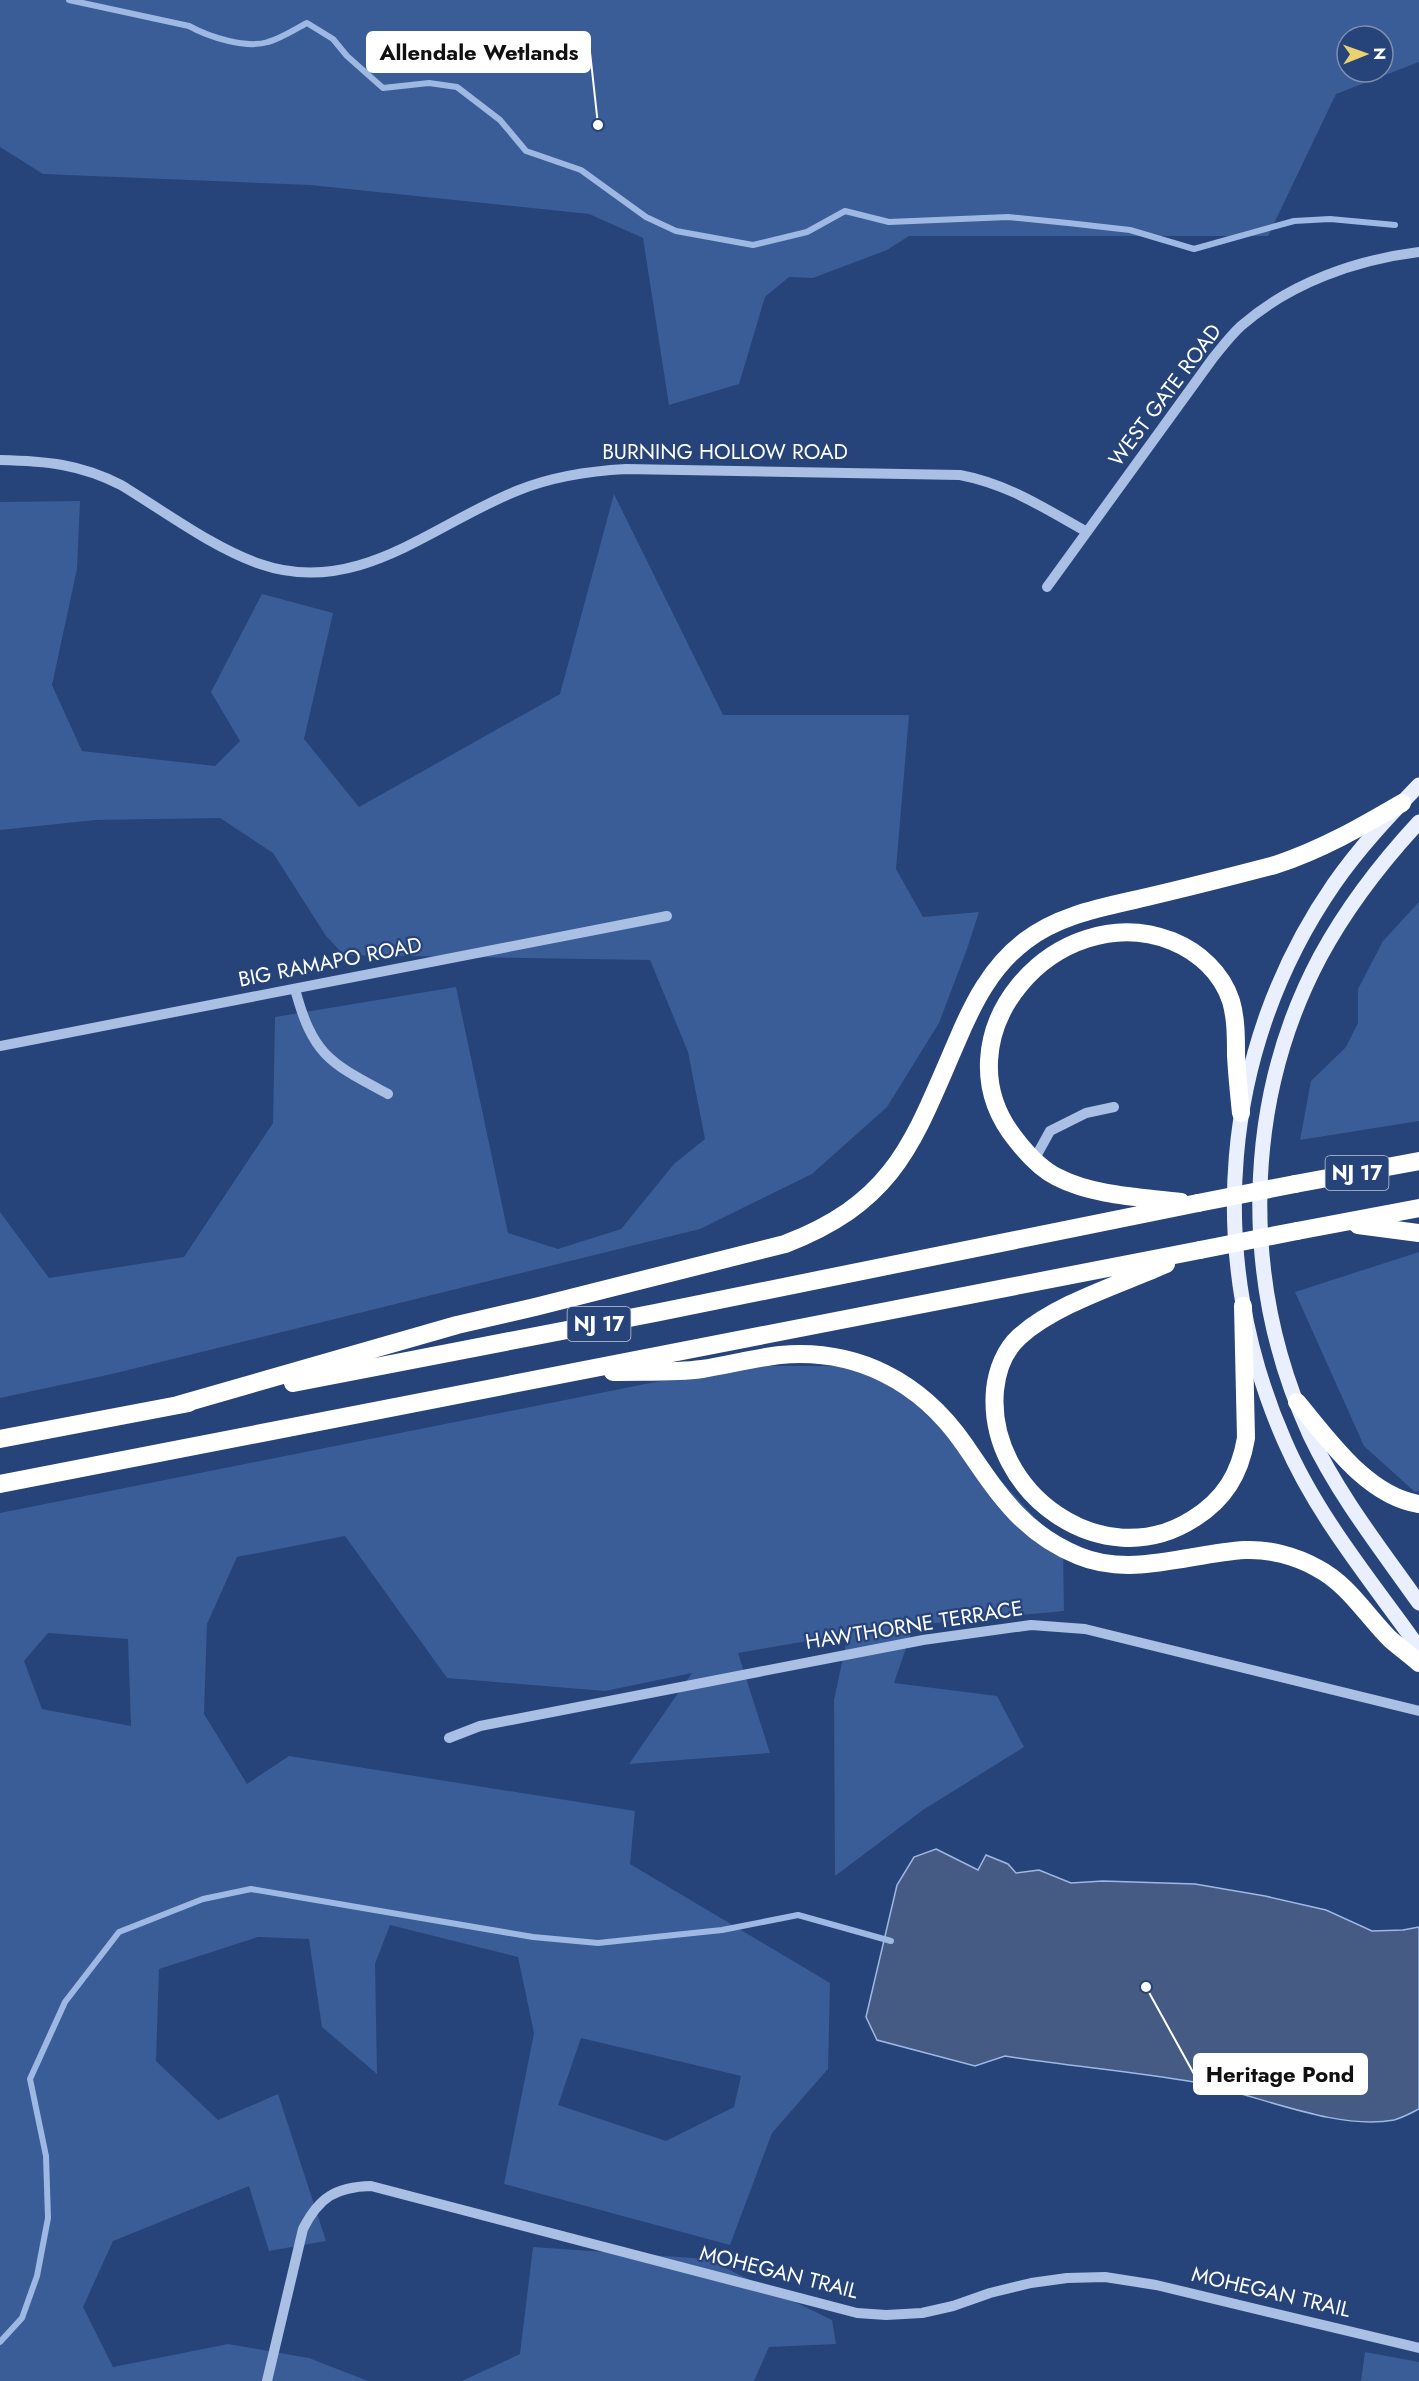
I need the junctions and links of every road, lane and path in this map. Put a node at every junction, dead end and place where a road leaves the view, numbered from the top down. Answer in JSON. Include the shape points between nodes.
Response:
{"nodes":[{"id":1,"x":1419,"y":252,"type":"edge"},
{"id":2,"x":0,"y":460,"type":"edge"},
{"id":3,"x":1087,"y":532,"type":"junction"},
{"id":4,"x":1047,"y":586,"type":"dead end"},
{"id":5,"x":1419,"y":785,"type":"edge"},
{"id":6,"x":1402,"y":803,"type":"junction"},
{"id":7,"x":1419,"y":822,"type":"edge"},
{"id":8,"x":667,"y":916,"type":"dead end"},
{"id":9,"x":295,"y":989,"type":"junction"},
{"id":10,"x":0,"y":1046,"type":"edge"},
{"id":11,"x":388,"y":1094,"type":"dead end"},
{"id":12,"x":1114,"y":1107,"type":"dead end"},
{"id":13,"x":1240,"y":1113,"type":"junction"},
{"id":14,"x":1034,"y":1160,"type":"junction"},
{"id":15,"x":1419,"y":1161,"type":"edge"},
{"id":16,"x":1198,"y":1203,"type":"junction"},
{"id":17,"x":1419,"y":1208,"type":"edge"},
{"id":18,"x":1342,"y":1222,"type":"junction"},
{"id":19,"x":1419,"y":1233,"type":"edge"},
{"id":20,"x":1200,"y":1250,"type":"junction"},
{"id":21,"x":1243,"y":1306,"type":"junction"},
{"id":22,"x":557,"y":1374,"type":"junction"},
{"id":23,"x":1297,"y":1402,"type":"junction"},
{"id":24,"x":178,"y":1405,"type":"junction"},
{"id":25,"x":0,"y":1439,"type":"edge"},
{"id":26,"x":0,"y":1484,"type":"edge"},
{"id":27,"x":1419,"y":1504,"type":"edge"},
{"id":28,"x":1419,"y":1603,"type":"edge"},
{"id":29,"x":1419,"y":1648,"type":"edge"},
{"id":30,"x":1419,"y":1663,"type":"edge"},
{"id":31,"x":1419,"y":1711,"type":"edge"},
{"id":32,"x":449,"y":1738,"type":"dead end"},
{"id":33,"x":1419,"y":2348,"type":"edge"},
{"id":34,"x":267,"y":2381,"type":"edge"}],
"edges":[{"from":1,"to":3,"type":"street","name":"WEST GATE ROAD","via":[[1349,266],[1312,281],[1240,327],[1213,357]]},
{"from":2,"to":3,"type":"street","name":"BURNING HOLLOW ROAD","via":[[44,461],[103,476],[232,553],[261,565],[292,571],[348,569],[376,561],[518,490],[553,478],[608,470],[960,475],[1014,490]]},
{"from":3,"to":4,"type":"street","name":"WEST GATE ROAD"},
{"from":5,"to":6,"type":"main road"},
{"from":6,"to":13,"type":"main road","via":[[1335,883],[1297,945],[1267,1012]]},
{"from":6,"to":24,"type":"highway","via":[[1350,834],[1296,858],[1076,915],[1025,942],[996,970],[976,998],[918,1132],[898,1163],[858,1205],[823,1228],[785,1244],[457,1325]]},
{"from":7,"to":23,"type":"main road","via":[[1355,898],[1320,958],[1291,1022],[1272,1088],[1260,1174],[1262,1266],[1275,1334]]},
{"from":8,"to":9,"type":"street","name":"BIG RAMAPO ROAD"},
{"from":9,"to":10,"type":"street","name":"BIG RAMAPO ROAD"},
{"from":9,"to":11,"type":"street","via":[[315,1043],[346,1072]]},
{"from":12,"to":14,"type":"street","via":[[1086,1113],[1050,1131]]},
{"from":13,"to":14,"type":"highway","via":[[1234,1015],[1217,974],[1195,953],[1165,939],[1139,933],[1108,934],[1062,950],[1034,969],[1012,993],[996,1022],[990,1064],[996,1105],[1011,1134]]},
{"from":13,"to":21,"type":"main road","via":[[1233,1192]]},
{"from":14,"to":16,"type":"highway","via":[[1056,1177],[1085,1187]]},
{"from":15,"to":16,"type":"highway","number":"NJ 17","bridge":true},
{"from":16,"to":24,"type":"highway","number":"NJ 17"},
{"from":17,"to":18,"type":"highway","number":"NJ 17"},
{"from":18,"to":19,"type":"highway"},
{"from":18,"to":20,"type":"highway","number":"NJ 17","bridge":true},
{"from":20,"to":21,"type":"highway","via":[[1049,1315],[1009,1349],[996,1383],[996,1421],[1009,1459],[1032,1493],[1078,1527],[1127,1539],[1165,1534],[1215,1503],[1237,1474],[1246,1438]]},
{"from":20,"to":22,"type":"highway","number":"NJ 17"},
{"from":21,"to":29,"type":"main road","via":[[1258,1372],[1285,1443],[1326,1515]]},
{"from":22,"to":26,"type":"highway","number":"NJ 17"},
{"from":22,"to":30,"type":"highway","via":[[700,1369],[800,1354],[837,1357],[871,1366],[904,1384],[935,1410],[1008,1506],[1047,1541],[1081,1557],[1118,1565],[1245,1550],[1290,1557],[1334,1578]]},
{"from":23,"to":27,"type":"highway","via":[[1375,1487]]},
{"from":23,"to":28,"type":"main road","via":[[1342,1492]]},
{"from":24,"to":25,"type":"highway","number":"NJ 17"},
{"from":31,"to":32,"type":"street","name":"HAWTHORNE TERRACE","via":[[1085,1629],[1030,1625],[923,1640],[635,1694],[480,1726]]},
{"from":33,"to":34,"type":"street","name":"MOHEGAN TRAIL","via":[[1142,2282],[1105,2277],[1031,2283],[922,2313],[857,2313],[371,2186],[352,2186],[322,2200],[303,2229]]}]}
